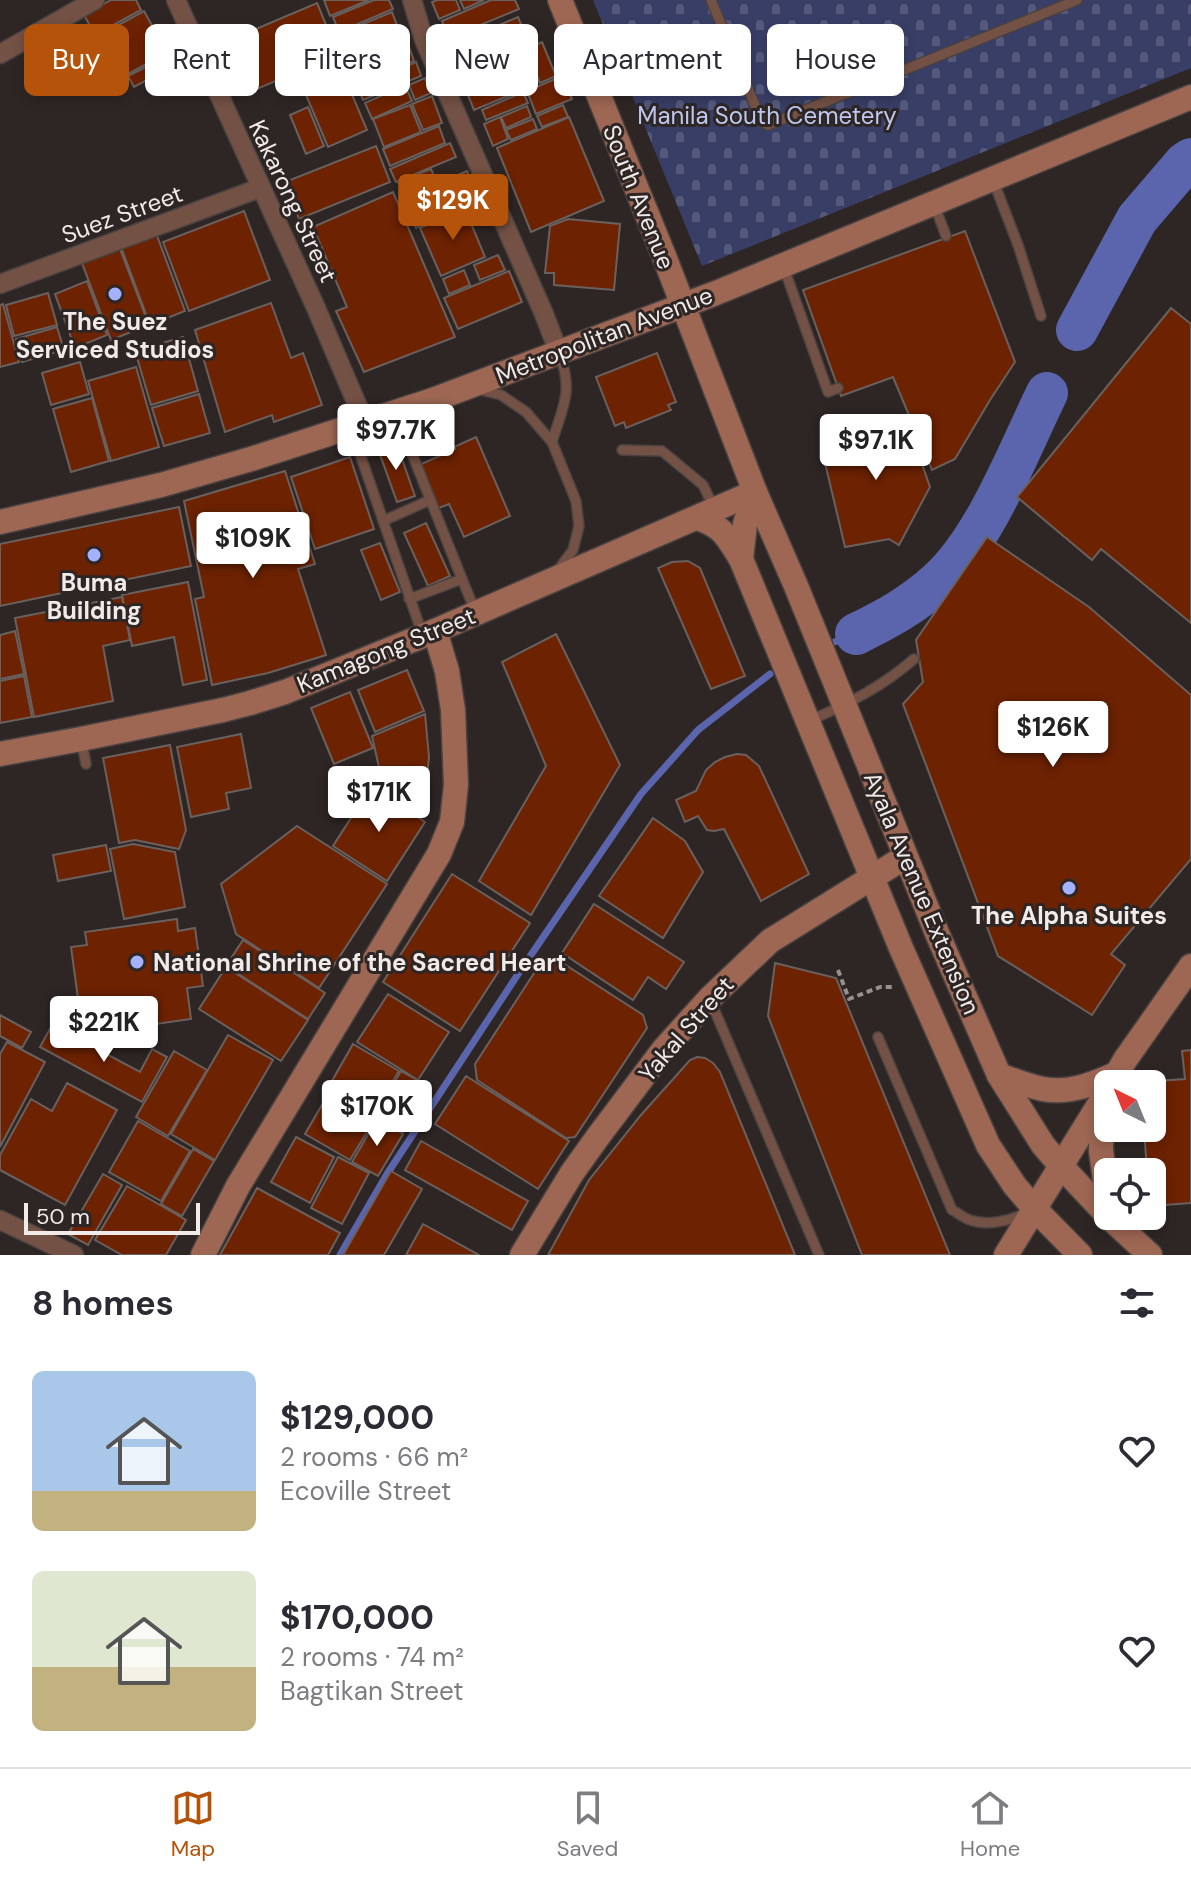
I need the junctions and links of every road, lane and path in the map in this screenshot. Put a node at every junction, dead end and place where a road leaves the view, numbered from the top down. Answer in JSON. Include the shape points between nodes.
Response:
{"nodes":[{"id":1,"x":95,"y":0,"type":"edge"},
{"id":2,"x":176,"y":0,"type":"edge"},
{"id":3,"x":412,"y":0,"type":"edge"},
{"id":4,"x":560,"y":0,"type":"edge"},
{"id":5,"x":711,"y":0,"type":"edge"},
{"id":6,"x":1077,"y":0,"type":"edge"},
{"id":7,"x":0,"y":54,"type":"edge"},
{"id":8,"x":1191,"y":97,"type":"edge"},
{"id":9,"x":992,"y":179,"type":"junction"},
{"id":10,"x":260,"y":188,"type":"junction"},
{"id":11,"x":934,"y":204,"type":"junction"},
{"id":12,"x":946,"y":236,"type":"dead end"},
{"id":13,"x":783,"y":264,"type":"junction"},
{"id":14,"x":0,"y":284,"type":"edge"},
{"id":15,"x":682,"y":305,"type":"junction"},
{"id":16,"x":1041,"y":316,"type":"dead end"},
{"id":17,"x":559,"y":353,"type":"junction"},
{"id":18,"x":470,"y":386,"type":"junction"},
{"id":19,"x":838,"y":388,"type":"dead end"},
{"id":20,"x":365,"y":423,"type":"junction"},
{"id":21,"x":552,"y":442,"type":"junction"},
{"id":22,"x":376,"y":448,"type":"junction"},
{"id":23,"x":622,"y":450,"type":"dead end"},
{"id":24,"x":755,"y":492,"type":"junction"},
{"id":25,"x":430,"y":500,"type":"junction"},
{"id":26,"x":706,"y":514,"type":"junction"},
{"id":27,"x":383,"y":521,"type":"junction"},
{"id":28,"x":0,"y":522,"type":"edge"},
{"id":29,"x":741,"y":559,"type":"junction"},
{"id":30,"x":462,"y":579,"type":"junction"},
{"id":31,"x":549,"y":582,"type":"junction"},
{"id":32,"x":409,"y":599,"type":"junction"},
{"id":33,"x":476,"y":613,"type":"junction"},
{"id":34,"x":429,"y":634,"type":"junction"},
{"id":35,"x":914,"y":659,"type":"dead end"},
{"id":36,"x":845,"y":705,"type":"junction"},
{"id":37,"x":808,"y":722,"type":"junction"},
{"id":38,"x":81,"y":739,"type":"junction"},
{"id":39,"x":0,"y":754,"type":"edge"},
{"id":40,"x":86,"y":764,"type":"dead end"},
{"id":41,"x":905,"y":857,"type":"junction"},
{"id":42,"x":872,"y":877,"type":"junction"},
{"id":43,"x":1191,"y":966,"type":"edge"},
{"id":44,"x":838,"y":970,"type":"dead end"},
{"id":45,"x":919,"y":988,"type":"junction"},
{"id":46,"x":710,"y":998,"type":"junction"},
{"id":47,"x":878,"y":1037,"type":"dead end"},
{"id":48,"x":1121,"y":1070,"type":"edge"},
{"id":49,"x":999,"y":1075,"type":"junction"},
{"id":50,"x":1094,"y":1084,"type":"edge"},
{"id":51,"x":1094,"y":1113,"type":"edge"},
{"id":52,"x":1061,"y":1166,"type":"junction"},
{"id":53,"x":1094,"y":1198,"type":"edge"},
{"id":54,"x":1035,"y":1209,"type":"junction"},
{"id":55,"x":0,"y":1220,"type":"edge"},
{"id":56,"x":989,"y":1223,"type":"junction"},
{"id":57,"x":1126,"y":1230,"type":"edge"},
{"id":58,"x":1011,"y":1247,"type":"edge"},
{"id":59,"x":74,"y":1255,"type":"edge"},
{"id":60,"x":203,"y":1255,"type":"edge"},
{"id":61,"x":522,"y":1255,"type":"edge"},
{"id":62,"x":819,"y":1255,"type":"edge"},
{"id":63,"x":1080,"y":1255,"type":"edge"},
{"id":64,"x":1150,"y":1255,"type":"edge"}],
"edges":[{"from":1,"to":7,"type":"street"},
{"from":2,"to":10,"type":"street","name":"Kakarong Street"},
{"from":3,"to":17,"type":"street","via":[[424,40]]},
{"from":4,"to":15,"type":"main road","name":"South Avenue"},
{"from":5,"to":6,"type":"lane","via":[[765,125]]},
{"from":8,"to":9,"type":"main road","name":"Metropolitan Avenue"},
{"from":9,"to":11,"type":"main road","name":"Metropolitan Avenue"},
{"from":9,"to":16,"type":"lane"},
{"from":10,"to":14,"type":"street","name":"Suez Street"},
{"from":10,"to":20,"type":"street","name":"Kakarong Street"},
{"from":11,"to":12,"type":"lane"},
{"from":11,"to":13,"type":"main road","name":"Metropolitan Avenue"},
{"from":13,"to":15,"type":"main road","name":"Metropolitan Avenue"},
{"from":13,"to":19,"type":"lane","via":[[828,392]]},
{"from":15,"to":17,"type":"main road","name":"Metropolitan Avenue"},
{"from":15,"to":24,"type":"main road","name":"Ayala Avenue Extension"},
{"from":17,"to":18,"type":"main road","name":"Metropolitan Avenue"},
{"from":17,"to":21,"type":"lane","via":[[568,393]]},
{"from":18,"to":20,"type":"main road","name":"Metropolitan Avenue"},
{"from":18,"to":21,"type":"lane","via":[[501,395],[526,412]]},
{"from":20,"to":22,"type":"lane"},
{"from":20,"to":28,"type":"main road","name":"Metropolitan Avenue","via":[[161,485]]},
{"from":21,"to":31,"type":"lane","via":[[576,501],[579,526],[573,550]]},
{"from":22,"to":25,"type":"lane","via":[[405,436]]},
{"from":22,"to":27,"type":"lane","via":[[360,454]]},
{"from":23,"to":26,"type":"lane","via":[[662,451],[703,485]]},
{"from":24,"to":26,"type":"main road","name":"Kamagong Street"},
{"from":24,"to":29,"type":"main road"},
{"from":24,"to":36,"type":"main road","name":"Ayala Avenue Extension"},
{"from":25,"to":27,"type":"lane"},
{"from":25,"to":30,"type":"lane"},
{"from":26,"to":29,"type":"main road","name":"Ayala Avenue Extension"},
{"from":26,"to":31,"type":"main road","name":"Kamagong Street"},
{"from":27,"to":32,"type":"lane"},
{"from":29,"to":37,"type":"main road","name":"Ayala Avenue Extension"},
{"from":30,"to":32,"type":"lane"},
{"from":30,"to":33,"type":"lane"},
{"from":31,"to":33,"type":"main road","name":"Kamagong Street"},
{"from":32,"to":34,"type":"lane"},
{"from":33,"to":34,"type":"main road","name":"Kamagong Street"},
{"from":34,"to":38,"type":"main road","name":"Kamagong Street","via":[[250,703]]},
{"from":34,"to":60,"type":"main road","via":[[447,671],[453,710],[452,822],[439,854],[238,1186]]},
{"from":35,"to":36,"type":"lane"},
{"from":36,"to":37,"type":"lane"},
{"from":36,"to":41,"type":"main road","name":"Ayala Avenue Extension"},
{"from":37,"to":42,"type":"main road","name":"Ayala Avenue Extension"},
{"from":38,"to":39,"type":"main road","name":"Kamagong Street"},
{"from":38,"to":40,"type":"lane"},
{"from":41,"to":42,"type":"main road","name":"Yakal Street"},
{"from":41,"to":49,"type":"main road","name":"Ayala Avenue Extension"},
{"from":42,"to":45,"type":"main road","name":"Ayala Avenue Extension"},
{"from":42,"to":46,"type":"main road","name":"Yakal Street","via":[[770,941]]},
{"from":43,"to":48,"type":"main road"},
{"from":44,"to":45,"type":"path","via":[[849,999],[880,987]]},
{"from":45,"to":54,"type":"main road","name":"Ayala Avenue Extension","via":[[988,1145]]},
{"from":46,"to":61,"type":"main road","name":"Yakal Street","via":[[614,1114]]},
{"from":46,"to":62,"type":"lane"},
{"from":47,"to":56,"type":"lane","via":[[952,1210],[971,1221]]},
{"from":49,"to":50,"type":"main road","via":[[1044,1089]]},
{"from":49,"to":52,"type":"main road","name":"Ayala Avenue Extension"},
{"from":51,"to":52,"type":"main road"},
{"from":52,"to":53,"type":"main road","name":"Ayala Avenue Extension"},
{"from":52,"to":54,"type":"main road"},
{"from":54,"to":56,"type":"lane"},
{"from":54,"to":58,"type":"main road"},
{"from":54,"to":63,"type":"main road","name":"Ayala Avenue Extension"},
{"from":55,"to":59,"type":"street"},
{"from":56,"to":58,"type":"lane"},
{"from":57,"to":64,"type":"main road","name":"Ayala Avenue Extension"}]}
